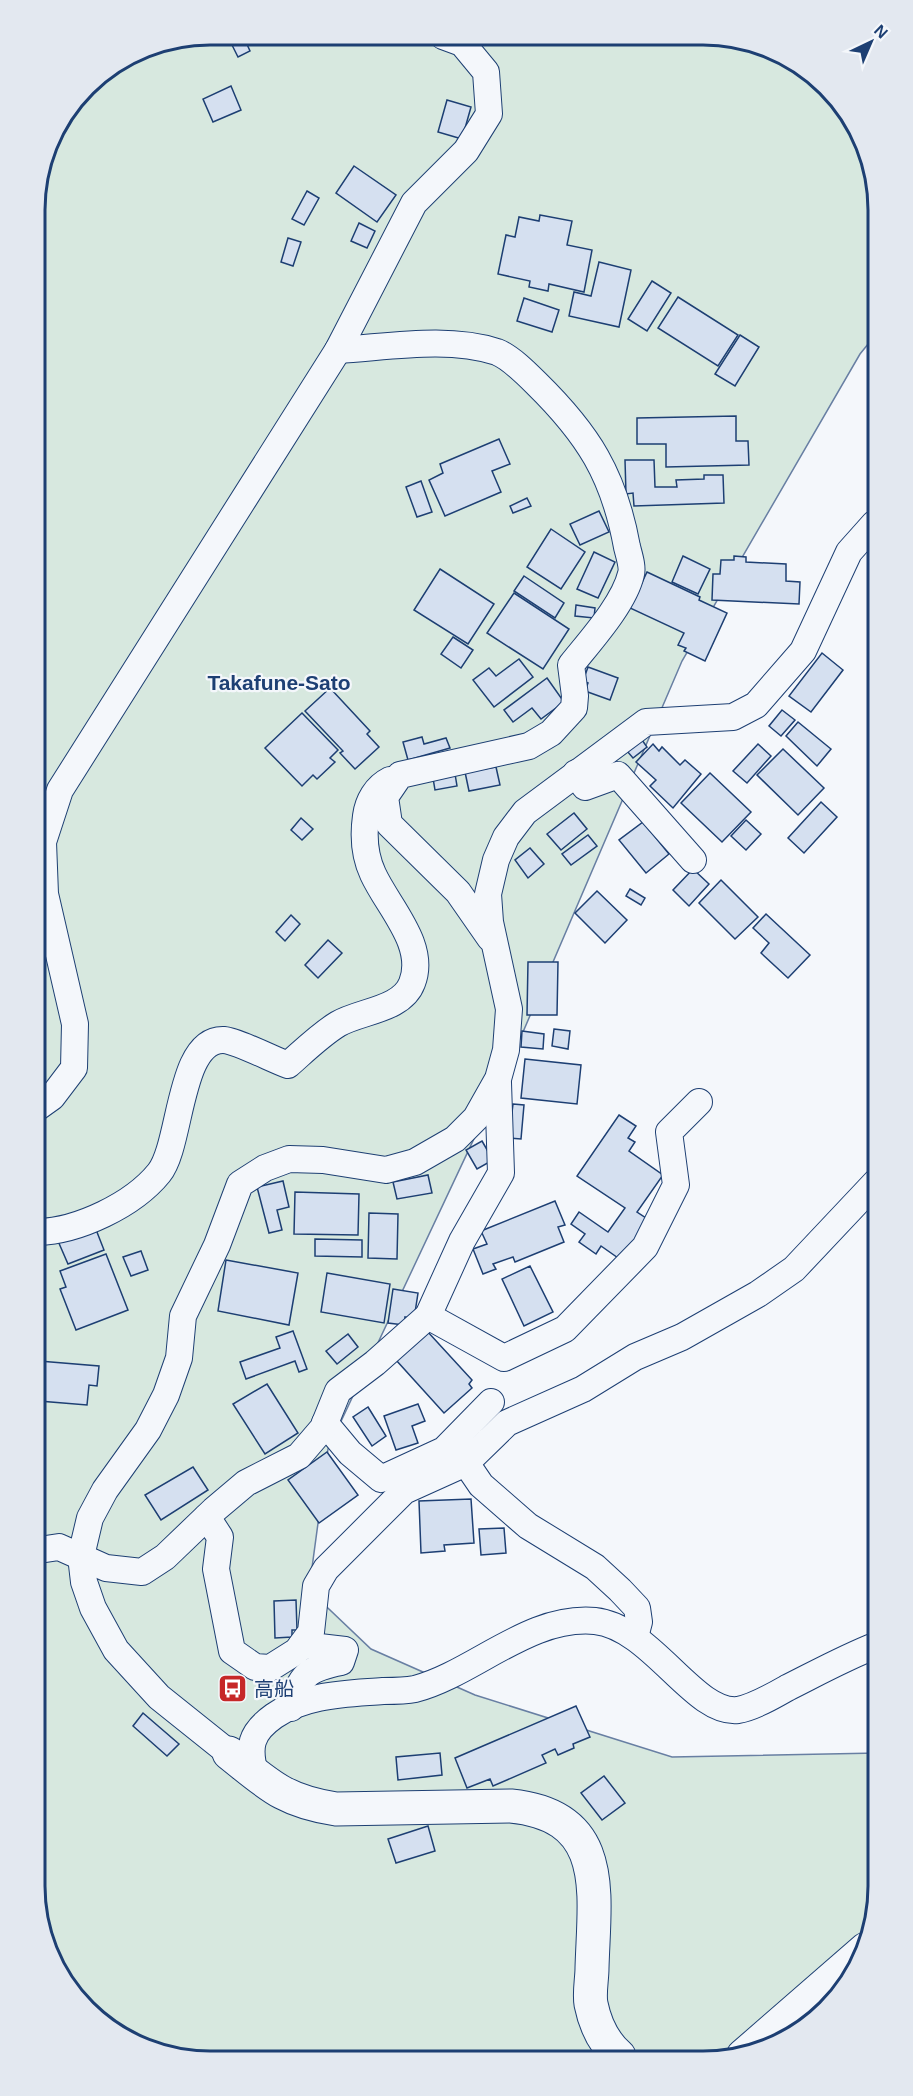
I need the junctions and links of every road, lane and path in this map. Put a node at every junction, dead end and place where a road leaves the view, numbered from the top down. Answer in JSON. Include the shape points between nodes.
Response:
{"nodes":[{"id":1,"x":464,"y":45,"type":"edge"},
{"id":2,"x":338,"y":350,"type":"junction"},
{"id":3,"x":868,"y":531,"type":"edge"},
{"id":4,"x":576,"y":773,"type":"junction"},
{"id":5,"x":400,"y":775,"type":"junction"},
{"id":6,"x":45,"y":836,"type":"edge"},
{"id":7,"x":693,"y":860,"type":"dead end"},
{"id":8,"x":45,"y":894,"type":"edge"},
{"id":9,"x":496,"y":946,"type":"junction"},
{"id":10,"x":498,"y":1079,"type":"junction"},
{"id":11,"x":45,"y":1102,"type":"edge"},
{"id":12,"x":699,"y":1102,"type":"dead end"},
{"id":13,"x":868,"y":1190,"type":"edge"},
{"id":14,"x":45,"y":1232,"type":"edge"},
{"id":15,"x":428,"y":1316,"type":"junction"},
{"id":16,"x":491,"y":1402,"type":"dead end"},
{"id":17,"x":326,"y":1423,"type":"junction"},
{"id":18,"x":466,"y":1463,"type":"junction"},
{"id":19,"x":207,"y":1517,"type":"junction"},
{"id":20,"x":45,"y":1549,"type":"edge"},
{"id":21,"x":81,"y":1556,"type":"junction"},
{"id":22,"x":635,"y":1637,"type":"junction"},
{"id":23,"x":302,"y":1645,"type":"junction"},
{"id":24,"x":868,"y":1649,"type":"edge"},
{"id":25,"x":291,"y":1708,"type":"junction"},
{"id":26,"x":258,"y":1731,"type":"junction"},
{"id":27,"x":220,"y":1746,"type":"junction"},
{"id":28,"x":255,"y":1774,"type":"junction"},
{"id":29,"x":848,"y":1965,"type":"edge"},
{"id":30,"x":760,"y":2040,"type":"edge"},
{"id":31,"x":614,"y":2051,"type":"edge"}],
"edges":[{"from":1,"to":2,"type":"street","via":[[486,72],[489,114],[466,151],[414,203]]},
{"from":2,"to":5,"type":"street","via":[[452,344],[499,352],[570,416],[590,443],[621,514],[632,573],[597,633],[571,665],[574,708],[551,733],[529,746]]},
{"from":2,"to":6,"type":"street","via":[[60,790]]},
{"from":3,"to":4,"type":"street","via":[[849,552],[803,651],[756,705],[733,717],[646,722]]},
{"from":4,"to":7,"type":"street","via":[[585,787],[618,775]]},
{"from":4,"to":9,"type":"street","via":[[525,812],[506,837],[488,894]]},
{"from":5,"to":9,"type":"street","via":[[386,797],[389,824],[458,892]]},
{"from":5,"to":14,"type":"street","via":[[380,785],[367,806],[363,839],[373,874],[394,907],[417,958],[412,984],[393,1003],[338,1023],[288,1065],[224,1040],[202,1047],[192,1065],[160,1172],[138,1192],[97,1218]]},
{"from":8,"to":11,"type":"street","via":[[75,1024],[74,1068]]},
{"from":9,"to":10,"type":"street","via":[[509,1009],[506,1050]]},
{"from":10,"to":15,"type":"street","via":[[501,1173],[462,1241]]},
{"from":10,"to":21,"type":"street","via":[[469,1125],[455,1139],[415,1162],[386,1170],[323,1160],[289,1160],[265,1168],[240,1184],[217,1245],[183,1316],[179,1358],[166,1395],[148,1430],[90,1518]]},
{"from":12,"to":15,"type":"street","via":[[669,1132],[676,1185],[645,1247],[565,1329],[504,1358]]},
{"from":13,"to":18,"type":"street","via":[[794,1269],[759,1294],[682,1337],[635,1357],[583,1389],[507,1423]]},
{"from":15,"to":17,"type":"street","via":[[338,1391]]},
{"from":16,"to":17,"type":"street","via":[[444,1450],[381,1479],[350,1453]]},
{"from":17,"to":19,"type":"street","via":[[299,1456],[246,1483]]},
{"from":18,"to":22,"type":"street","via":[[481,1485],[528,1526],[595,1568],[620,1590],[637,1608]]},
{"from":18,"to":23,"type":"street","via":[[404,1491],[343,1550],[316,1587],[311,1632]]},
{"from":19,"to":21,"type":"street","via":[[165,1557],[142,1572],[106,1568]]},
{"from":19,"to":23,"type":"street","via":[[220,1537],[216,1569],[232,1651],[255,1667],[270,1668]]},
{"from":20,"to":21,"type":"street","via":[[59,1547]]},
{"from":21,"to":27,"type":"street","via":[[93,1608],[117,1650],[159,1697]]},
{"from":22,"to":24,"type":"street","via":[[709,1702],[736,1710]]},
{"from":22,"to":25,"type":"street","via":[[595,1621],[571,1623],[538,1631],[414,1689],[335,1694]]},
{"from":23,"to":25,"type":"street","via":[[345,1650],[341,1662],[314,1667],[299,1682]]},
{"from":25,"to":26,"type":"street","via":[[275,1715]]},
{"from":26,"to":27,"type":"street"},
{"from":26,"to":28,"type":"street","via":[[249,1750]]},
{"from":27,"to":28,"type":"street"},
{"from":28,"to":31,"type":"street","via":[[277,1791],[309,1805],[336,1809],[511,1806],[532,1808],[569,1828],[582,1843],[594,1870],[591,2003],[600,2032]]},
{"from":29,"to":30,"type":"street"}]}
